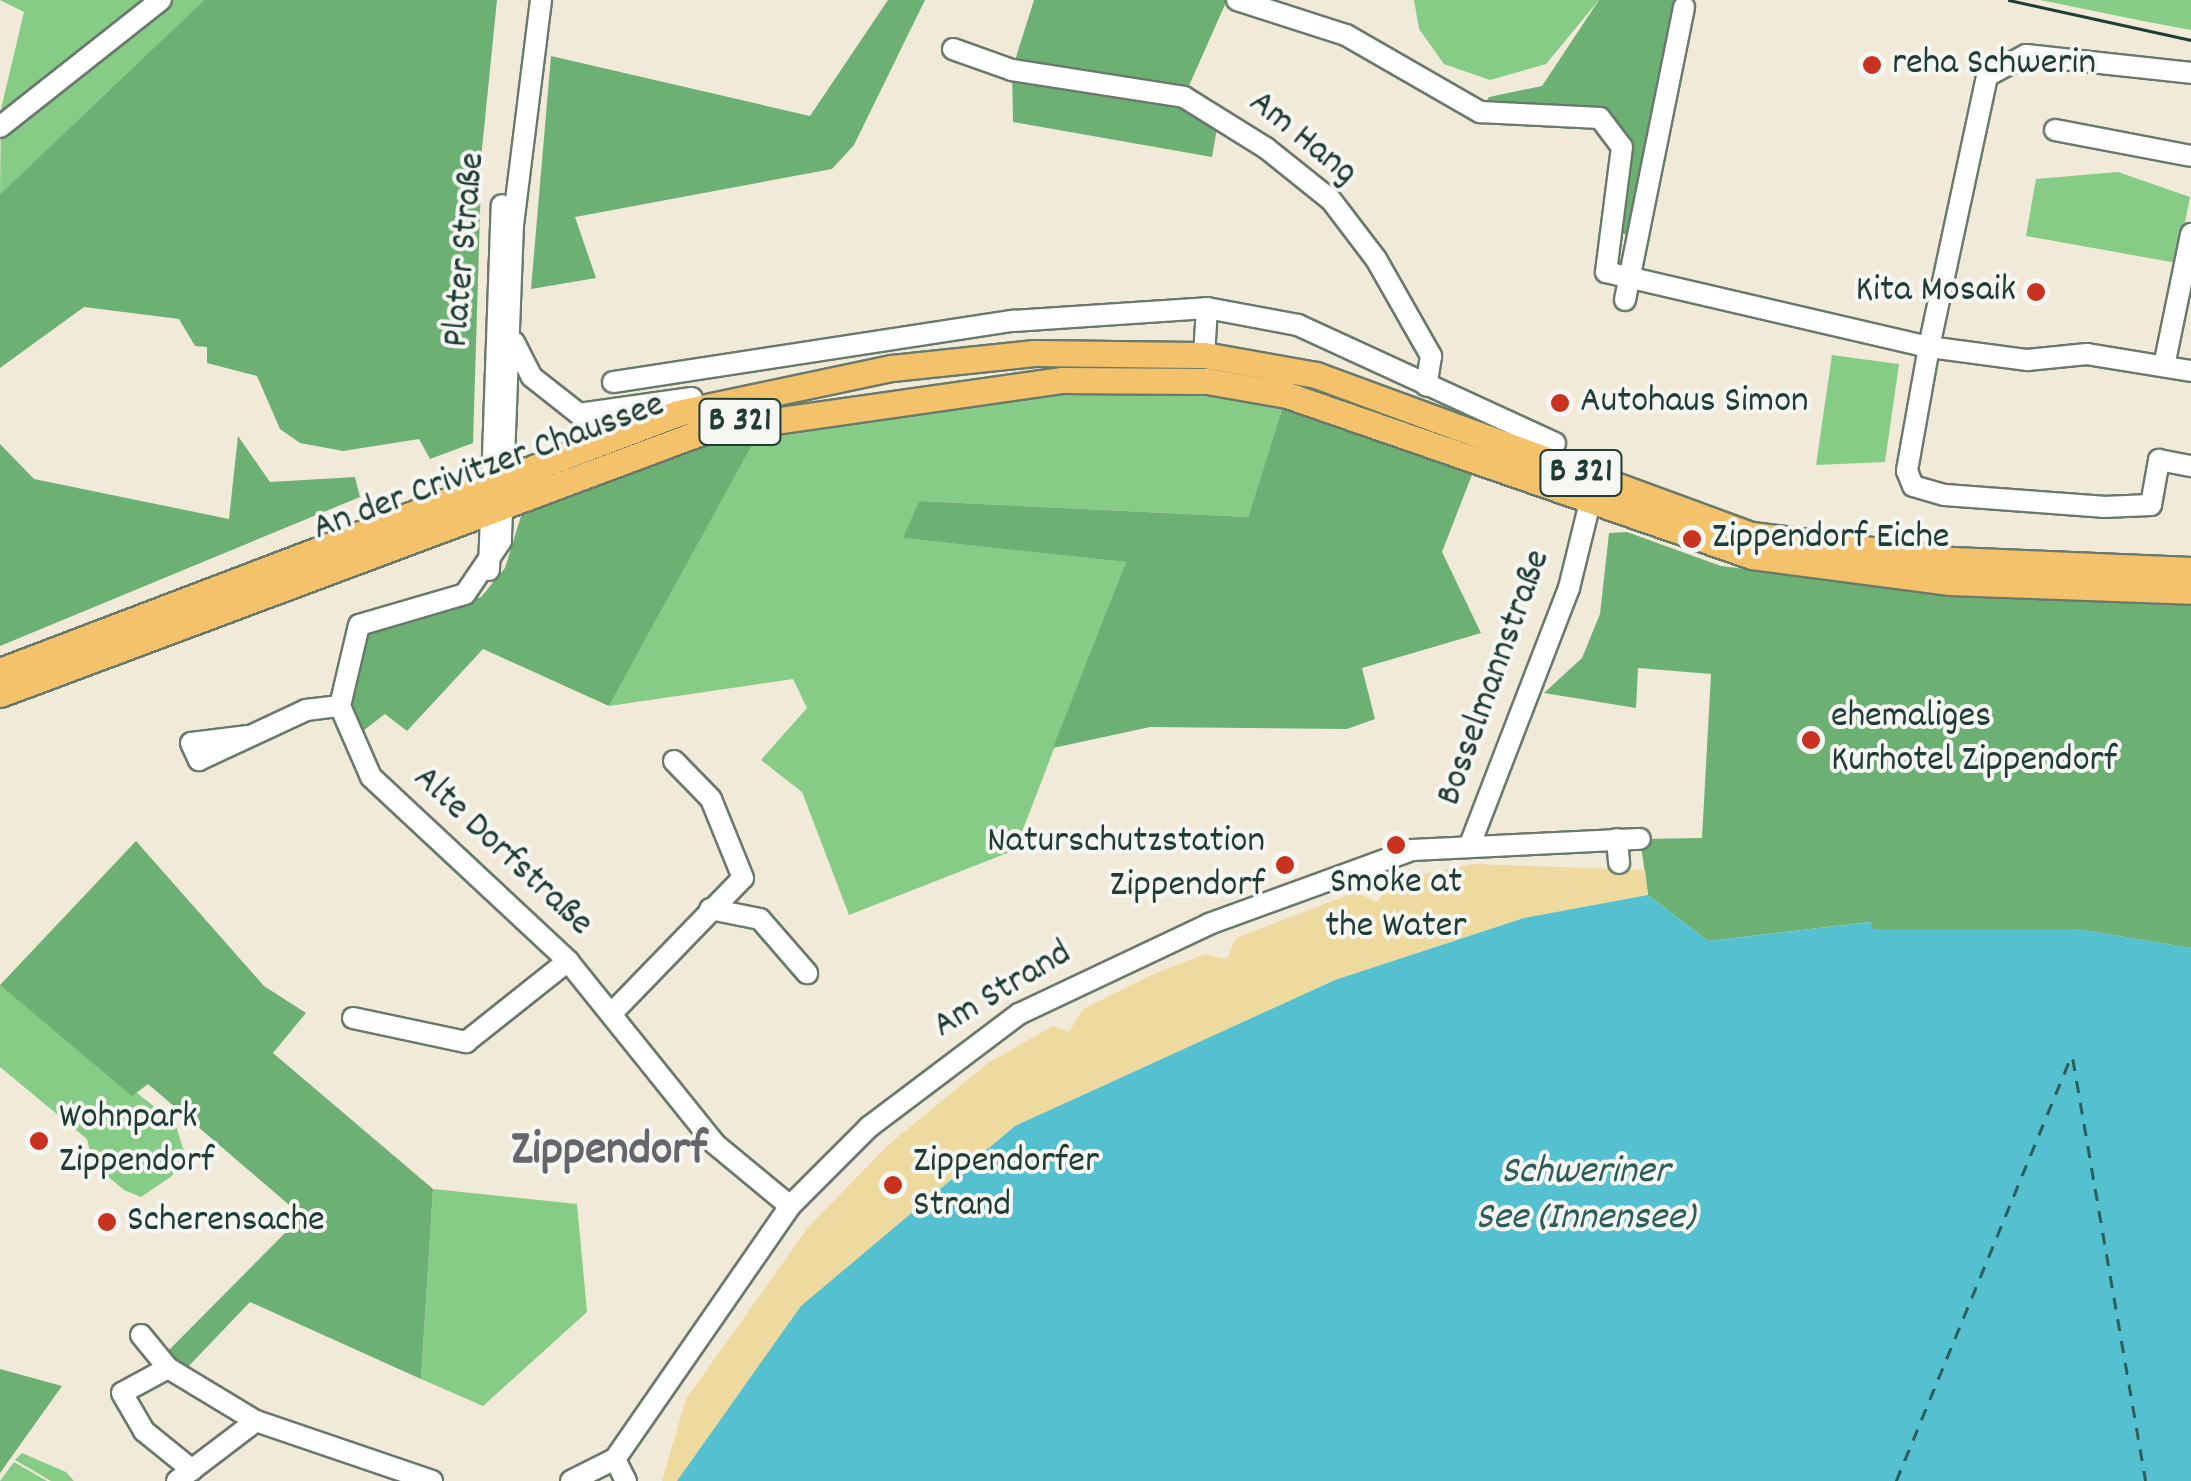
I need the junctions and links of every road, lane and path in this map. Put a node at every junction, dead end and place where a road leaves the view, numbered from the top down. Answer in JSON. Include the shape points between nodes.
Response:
{"nodes":[{"id":1,"x":162,"y":0,"type":"edge"},
{"id":2,"x":528,"y":0,"type":"edge"},
{"id":3,"x":541,"y":0,"type":"edge"},
{"id":4,"x":1237,"y":0,"type":"edge"},
{"id":5,"x":1684,"y":7,"type":"dead end"},
{"id":6,"x":953,"y":49,"type":"dead end"},
{"id":7,"x":2191,"y":73,"type":"edge"},
{"id":8,"x":0,"y":127,"type":"edge"},
{"id":9,"x":2055,"y":130,"type":"dead end"},
{"id":10,"x":2191,"y":156,"type":"edge"},
{"id":11,"x":2191,"y":234,"type":"edge"},
{"id":12,"x":1638,"y":278,"type":"junction"},
{"id":13,"x":1625,"y":300,"type":"dead end"},
{"id":14,"x":1207,"y":308,"type":"junction"},
{"id":15,"x":510,"y":333,"type":"junction"},
{"id":16,"x":1928,"y":347,"type":"junction"},
{"id":17,"x":1204,"y":355,"type":"junction"},
{"id":18,"x":2164,"y":366,"type":"junction"},
{"id":19,"x":892,"y":368,"type":"junction"},
{"id":20,"x":2191,"y":371,"type":"edge"},
{"id":21,"x":612,"y":382,"type":"dead end"},
{"id":22,"x":1426,"y":386,"type":"junction"},
{"id":23,"x":1554,"y":442,"type":"dead end"},
{"id":24,"x":2191,"y":466,"type":"edge"},
{"id":25,"x":497,"y":490,"type":"junction"},
{"id":26,"x":1593,"y":490,"type":"junction"},
{"id":27,"x":2191,"y":570,"type":"edge"},
{"id":28,"x":2191,"y":591,"type":"edge"},
{"id":29,"x":0,"y":672,"type":"edge"},
{"id":30,"x":0,"y":694,"type":"edge"},
{"id":31,"x":340,"y":706,"type":"junction"},
{"id":32,"x":248,"y":736,"type":"dead end"},
{"id":33,"x":674,"y":761,"type":"dead end"},
{"id":34,"x":1617,"y":839,"type":"junction"},
{"id":35,"x":1640,"y":840,"type":"dead end"},
{"id":36,"x":1471,"y":842,"type":"junction"},
{"id":37,"x":1618,"y":863,"type":"dead end"},
{"id":38,"x":743,"y":878,"type":"junction"},
{"id":39,"x":710,"y":910,"type":"junction"},
{"id":40,"x":760,"y":919,"type":"junction"},
{"id":41,"x":568,"y":961,"type":"junction"},
{"id":42,"x":807,"y":972,"type":"dead end"},
{"id":43,"x":614,"y":1012,"type":"junction"},
{"id":44,"x":354,"y":1018,"type":"dead end"},
{"id":45,"x":790,"y":1206,"type":"junction"},
{"id":46,"x":142,"y":1335,"type":"dead end"},
{"id":47,"x":168,"y":1368,"type":"junction"},
{"id":48,"x":256,"y":1420,"type":"junction"},
{"id":49,"x":615,"y":1458,"type":"junction"},
{"id":50,"x":185,"y":1476,"type":"edge"},
{"id":51,"x":404,"y":1478,"type":"edge"},
{"id":52,"x":432,"y":1481,"type":"edge"},
{"id":53,"x":571,"y":1481,"type":"edge"},
{"id":54,"x":626,"y":1481,"type":"edge"}],
"edges":[{"from":1,"to":8,"type":"street"},
{"from":2,"to":25,"type":"street","name":"Plater Straße","via":[[497,253]]},
{"from":3,"to":15,"type":"street","name":"Plater Straße","via":[[515,204]]},
{"from":4,"to":12,"type":"street","via":[[1346,36],[1480,112],[1600,118],[1622,147],[1606,272]]},
{"from":5,"to":12,"type":"street"},
{"from":6,"to":22,"type":"street","name":"Am Hang","via":[[1012,70],[1184,98],[1266,148],[1331,200],[1376,259],[1432,356]]},
{"from":7,"to":16,"type":"street","via":[[2026,55],[1986,76]]},
{"from":9,"to":10,"type":"street"},
{"from":11,"to":18,"type":"street"},
{"from":12,"to":13,"type":"street"},
{"from":12,"to":16,"type":"street"},
{"from":14,"to":17,"type":"street"},
{"from":14,"to":21,"type":"street","name":"An der Crivitzer Chaussee","via":[[1032,319]]},
{"from":14,"to":22,"type":"street","name":"An der Crivitzer Chaussee","via":[[1298,325]]},
{"from":15,"to":19,"type":"street","number":"B 321","via":[[550,396],[597,416]]},
{"from":15,"to":25,"type":"street","name":"Plater Straße"},
{"from":16,"to":18,"type":"street"},
{"from":16,"to":24,"type":"street","via":[[1907,471],[1914,486],[2033,506],[2150,505],[2159,460]]},
{"from":17,"to":19,"type":"main road","name":"An der Crivitzer Chaussee","number":"B 321","via":[[1034,353]]},
{"from":17,"to":26,"type":"main road","name":"An der Crivitzer Chaussee","number":"B 321","via":[[1354,386]]},
{"from":18,"to":20,"type":"street"},
{"from":19,"to":25,"type":"main road","name":"An der Crivitzer Chaussee","number":"B 321","via":[[730,398]]},
{"from":22,"to":23,"type":"street"},
{"from":25,"to":26,"type":"main road","name":"An der Crivitzer Chaussee","number":"B 321","via":[[757,419],[1123,378],[1287,395]]},
{"from":25,"to":29,"type":"main road","name":"An der Crivitzer Chaussee","number":"B 321"},
{"from":25,"to":30,"type":"main road","name":"An der Crivitzer Chaussee","number":"B 321"},
{"from":25,"to":31,"type":"street","via":[[489,571],[456,598],[359,626]]},
{"from":26,"to":27,"type":"main road","name":"An der Crivitzer Chaussee","number":"B 321","via":[[1752,535],[1970,562]]},
{"from":26,"to":28,"type":"main road","name":"An der Crivitzer Chaussee","number":"B 321","via":[[1752,556],[1967,583]]},
{"from":26,"to":36,"type":"street","name":"Bosselmannstraße"},
{"from":31,"to":32,"type":"street"},
{"from":31,"to":41,"type":"street","name":"Alte Dorfstraße","via":[[371,777]]},
{"from":33,"to":38,"type":"street","via":[[711,799]]},
{"from":34,"to":35,"type":"street","name":"Am Strand"},
{"from":34,"to":36,"type":"street","name":"Am Strand"},
{"from":34,"to":37,"type":"street"},
{"from":36,"to":45,"type":"street","name":"Am Strand","via":[[1412,850],[1294,889],[1020,1014],[868,1127]]},
{"from":38,"to":39,"type":"street"},
{"from":38,"to":40,"type":"street"},
{"from":39,"to":40,"type":"street"},
{"from":39,"to":43,"type":"street"},
{"from":40,"to":42,"type":"street"},
{"from":41,"to":43,"type":"street","name":"Alte Dorfstraße"},
{"from":41,"to":44,"type":"street","via":[[466,1042]]},
{"from":43,"to":45,"type":"street","name":"Alte Dorfstraße","via":[[721,1150]]},
{"from":45,"to":49,"type":"street","name":"Am Strand"},
{"from":46,"to":47,"type":"street"},
{"from":47,"to":48,"type":"street"},
{"from":47,"to":50,"type":"street","via":[[122,1393]]},
{"from":48,"to":50,"type":"street"},
{"from":48,"to":51,"type":"street"},
{"from":49,"to":53,"type":"street"},
{"from":49,"to":54,"type":"street"},
{"from":51,"to":52,"type":"street"}]}
